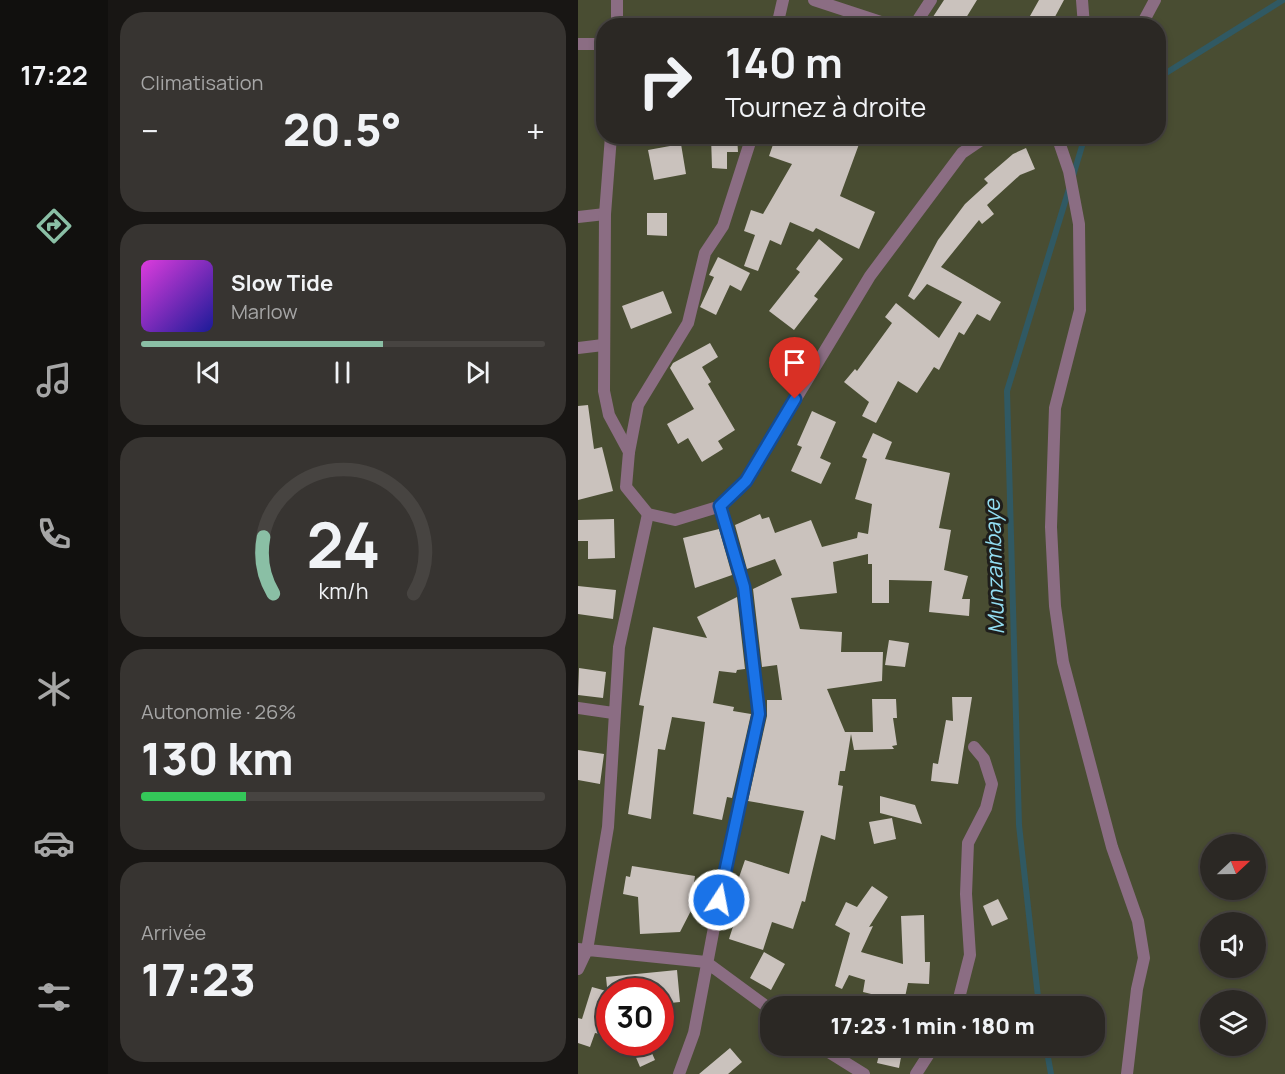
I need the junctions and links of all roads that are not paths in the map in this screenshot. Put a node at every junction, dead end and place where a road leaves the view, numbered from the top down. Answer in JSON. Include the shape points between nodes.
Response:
{"nodes":[{"id":1,"x":617,"y":0,"type":"edge"},
{"id":2,"x":783,"y":0,"type":"edge"},
{"id":3,"x":814,"y":0,"type":"edge"},
{"id":4,"x":931,"y":0,"type":"edge"},
{"id":5,"x":1082,"y":0,"type":"edge"},
{"id":6,"x":1155,"y":0,"type":"edge"},
{"id":7,"x":617,"y":18,"type":"edge"},
{"id":8,"x":779,"y":18,"type":"edge"},
{"id":9,"x":869,"y":18,"type":"edge"},
{"id":10,"x":919,"y":18,"type":"edge"},
{"id":11,"x":1083,"y":18,"type":"edge"},
{"id":12,"x":1145,"y":18,"type":"edge"},
{"id":13,"x":578,"y":44,"type":"edge"},
{"id":14,"x":596,"y":44,"type":"edge"},
{"id":15,"x":610,"y":144,"type":"edge"},
{"id":16,"x":749,"y":144,"type":"edge"},
{"id":17,"x":975,"y":144,"type":"edge"},
{"id":18,"x":1059,"y":144,"type":"edge"},
{"id":19,"x":605,"y":214,"type":"junction"},
{"id":20,"x":578,"y":218,"type":"edge"},
{"id":21,"x":603,"y":345,"type":"junction"},
{"id":22,"x":578,"y":348,"type":"edge"},
{"id":23,"x":629,"y":452,"type":"junction"},
{"id":24,"x":720,"y":506,"type":"junction"},
{"id":25,"x":648,"y":514,"type":"junction"},
{"id":26,"x":578,"y":708,"type":"edge"},
{"id":27,"x":613,"y":713,"type":"junction"},
{"id":28,"x":974,"y":747,"type":"dead end"},
{"id":29,"x":582,"y":950,"type":"edge"},
{"id":30,"x":706,"y":962,"type":"junction"},
{"id":31,"x":578,"y":969,"type":"edge"},
{"id":32,"x":960,"y":996,"type":"edge"},
{"id":33,"x":760,"y":1002,"type":"edge"},
{"id":34,"x":836,"y":1056,"type":"edge"},
{"id":35,"x":928,"y":1056,"type":"edge"},
{"id":36,"x":679,"y":1074,"type":"edge"},
{"id":37,"x":864,"y":1074,"type":"edge"},
{"id":38,"x":916,"y":1074,"type":"edge"},
{"id":39,"x":1127,"y":1074,"type":"edge"}],
"edges":[{"from":1,"to":7,"type":"street"},
{"from":2,"to":8,"type":"street"},
{"from":3,"to":9,"type":"street"},
{"from":4,"to":10,"type":"street"},
{"from":5,"to":11,"type":"street"},
{"from":6,"to":12,"type":"street"},
{"from":13,"to":14,"type":"street"},
{"from":15,"to":19,"type":"street"},
{"from":16,"to":23,"type":"street","via":[[723,226],[705,252],[688,323],[638,405]]},
{"from":17,"to":24,"type":"street","via":[[962,153],[870,276],[746,481]]},
{"from":18,"to":39,"type":"street","via":[[1079,224],[1080,310],[1055,408],[1051,527],[1055,606],[1063,662],[1112,847],[1138,921],[1144,958]]},
{"from":19,"to":20,"type":"street"},
{"from":19,"to":21,"type":"street"},
{"from":21,"to":22,"type":"street"},
{"from":21,"to":23,"type":"street","via":[[609,415]]},
{"from":23,"to":25,"type":"street","via":[[626,487]]},
{"from":24,"to":25,"type":"street","via":[[675,520]]},
{"from":24,"to":30,"type":"street","via":[[744,587],[759,714]]},
{"from":25,"to":27,"type":"street","via":[[619,647]]},
{"from":26,"to":27,"type":"street"},
{"from":27,"to":29,"type":"street","via":[[608,827]]},
{"from":28,"to":32,"type":"street","via":[[984,759],[992,784],[986,808],[968,843],[970,955]]},
{"from":29,"to":30,"type":"street"},
{"from":29,"to":31,"type":"street"},
{"from":30,"to":33,"type":"street"},
{"from":30,"to":36,"type":"street","via":[[694,1033]]},
{"from":34,"to":37,"type":"street"},
{"from":35,"to":38,"type":"street"}]}
